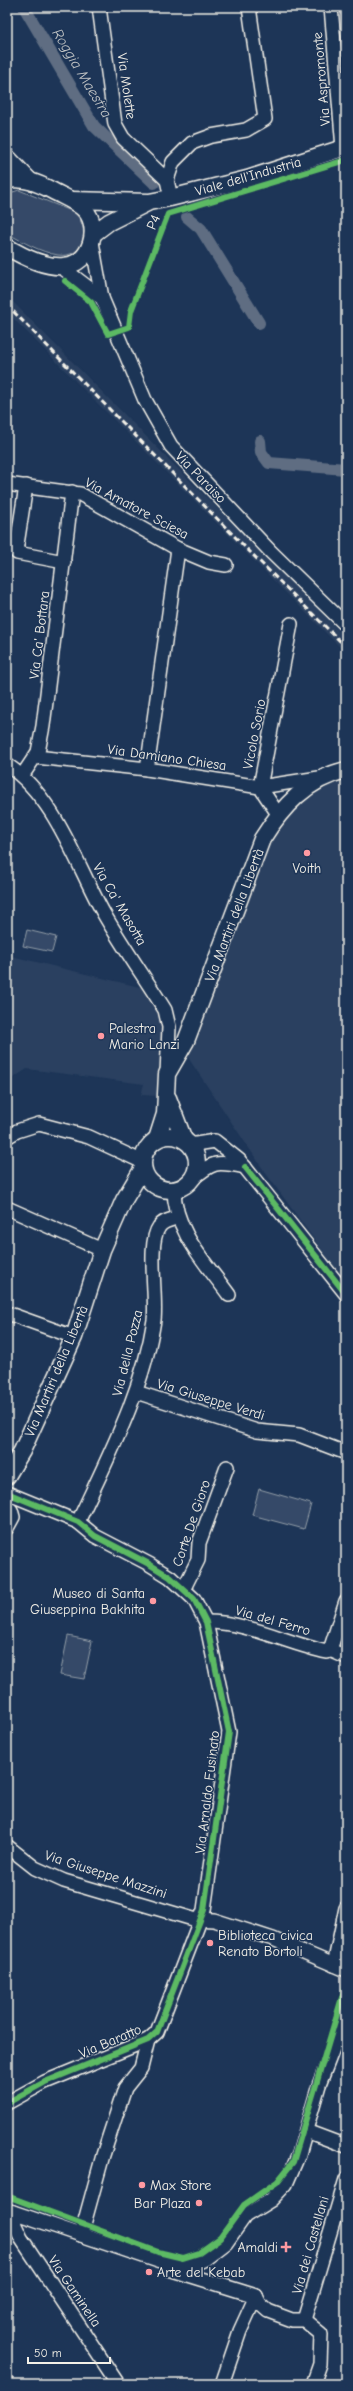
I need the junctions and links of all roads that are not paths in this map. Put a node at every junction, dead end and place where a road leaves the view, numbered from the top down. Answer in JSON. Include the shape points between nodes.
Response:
{"nodes":[{"id":1,"x":99,"y":7,"type":"edge"},
{"id":2,"x":249,"y":7,"type":"edge"},
{"id":3,"x":331,"y":7,"type":"edge"},
{"id":4,"x":344,"y":147,"type":"edge"},
{"id":5,"x":7,"y":157,"type":"edge"},
{"id":6,"x":7,"y":180,"type":"edge"},
{"id":7,"x":167,"y":180,"type":"junction"},
{"id":8,"x":30,"y":181,"type":"junction"},
{"id":9,"x":171,"y":198,"type":"junction"},
{"id":10,"x":71,"y":200,"type":"junction"},
{"id":11,"x":149,"y":202,"type":"junction"},
{"id":12,"x":93,"y":238,"type":"junction"},
{"id":13,"x":7,"y":247,"type":"edge"},
{"id":14,"x":60,"y":266,"type":"junction"},
{"id":15,"x":102,"y":298,"type":"junction"},
{"id":16,"x":7,"y":484,"type":"edge"},
{"id":17,"x":26,"y":486,"type":"junction"},
{"id":18,"x":72,"y":492,"type":"junction"},
{"id":19,"x":178,"y":549,"type":"junction"},
{"id":20,"x":64,"y":562,"type":"junction"},
{"id":21,"x":226,"y":565,"type":"dead end"},
{"id":22,"x":291,"y":624,"type":"dead end"},
{"id":23,"x":346,"y":625,"type":"edge"},
{"id":24,"x":36,"y":757,"type":"junction"},
{"id":25,"x":7,"y":765,"type":"edge"},
{"id":26,"x":147,"y":769,"type":"junction"},
{"id":27,"x":346,"y":770,"type":"edge"},
{"id":28,"x":22,"y":776,"type":"junction"},
{"id":29,"x":325,"y":778,"type":"junction"},
{"id":30,"x":260,"y":787,"type":"junction"},
{"id":31,"x":278,"y":814,"type":"junction"},
{"id":32,"x":167,"y":1074,"type":"junction"},
{"id":33,"x":166,"y":1093,"type":"junction"},
{"id":34,"x":7,"y":1137,"type":"edge"},
{"id":35,"x":157,"y":1139,"type":"junction"},
{"id":36,"x":187,"y":1143,"type":"junction"},
{"id":37,"x":220,"y":1144,"type":"junction"},
{"id":38,"x":218,"y":1162,"type":"junction"},
{"id":39,"x":143,"y":1165,"type":"junction"},
{"id":40,"x":244,"y":1167,"type":"junction"},
{"id":41,"x":191,"y":1180,"type":"junction"},
{"id":42,"x":153,"y":1184,"type":"junction"},
{"id":43,"x":174,"y":1189,"type":"junction"},
{"id":44,"x":126,"y":1196,"type":"junction"},
{"id":45,"x":7,"y":1208,"type":"edge"},
{"id":46,"x":177,"y":1218,"type":"junction"},
{"id":47,"x":102,"y":1250,"type":"junction"},
{"id":48,"x":343,"y":1290,"type":"edge"},
{"id":49,"x":229,"y":1295,"type":"dead end"},
{"id":50,"x":7,"y":1313,"type":"edge"},
{"id":51,"x":74,"y":1337,"type":"junction"},
{"id":52,"x":136,"y":1392,"type":"junction"},
{"id":53,"x":346,"y":1453,"type":"edge"},
{"id":54,"x":227,"y":1466,"type":"dead end"},
{"id":55,"x":7,"y":1476,"type":"edge"},
{"id":56,"x":7,"y":1493,"type":"edge"},
{"id":57,"x":11,"y":1510,"type":"dead end"},
{"id":58,"x":78,"y":1522,"type":"junction"},
{"id":59,"x":7,"y":1528,"type":"edge"},
{"id":60,"x":184,"y":1588,"type":"junction"},
{"id":61,"x":346,"y":1601,"type":"edge"},
{"id":62,"x":206,"y":1622,"type":"junction"},
{"id":63,"x":330,"y":1650,"type":"junction"},
{"id":64,"x":346,"y":1657,"type":"edge"},
{"id":65,"x":7,"y":1846,"type":"edge"},
{"id":66,"x":346,"y":1908,"type":"edge"},
{"id":67,"x":201,"y":1920,"type":"junction"},
{"id":68,"x":340,"y":1967,"type":"edge"},
{"id":69,"x":346,"y":2015,"type":"edge"},
{"id":70,"x":148,"y":2040,"type":"junction"},
{"id":71,"x":7,"y":2103,"type":"edge"},
{"id":72,"x":306,"y":2131,"type":"junction"},
{"id":73,"x":346,"y":2146,"type":"edge"},
{"id":74,"x":346,"y":2179,"type":"edge"},
{"id":75,"x":10,"y":2211,"type":"edge"},
{"id":76,"x":81,"y":2235,"type":"junction"},
{"id":77,"x":167,"y":2264,"type":"junction"},
{"id":78,"x":256,"y":2296,"type":"junction"},
{"id":79,"x":304,"y":2320,"type":"junction"},
{"id":80,"x":118,"y":2384,"type":"edge"},
{"id":81,"x":222,"y":2384,"type":"edge"},
{"id":82,"x":313,"y":2384,"type":"edge"}],
"edges":[{"from":1,"to":7,"type":"street","name":"Via Molette","via":[[118,132]]},
{"from":2,"to":7,"type":"street","via":[[265,119],[246,130],[211,136],[192,143],[173,162]]},
{"from":3,"to":4,"type":"street","name":"Via Aspromonte"},
{"from":4,"to":9,"type":"main road","name":"Viale dell'Industria","via":[[247,179]]},
{"from":5,"to":8,"type":"main road"},
{"from":6,"to":8,"type":"main road","via":[[19,178]]},
{"from":7,"to":9,"type":"street"},
{"from":8,"to":10,"type":"main road"},
{"from":9,"to":11,"type":"main road","name":"Viale dell'Industria"},
{"from":10,"to":11,"type":"main road","name":"Viale dell'Industria"},
{"from":10,"to":12,"type":"main road","via":[[85,210],[91,219]]},
{"from":11,"to":12,"type":"main road","name":"Viale dell'Industria","via":[[109,222]]},
{"from":12,"to":14,"type":"main road","via":[[81,259],[73,264]]},
{"from":12,"to":15,"type":"street","name":"Via Paraiso"},
{"from":13,"to":14,"type":"main road","via":[[47,264]]},
{"from":14,"to":15,"type":"street","name":"Via Paraiso"},
{"from":15,"to":23,"type":"street","name":"Via Paraiso","via":[[145,400],[171,446]]},
{"from":16,"to":17,"type":"street","name":"Via Amatore Sciesa"},
{"from":17,"to":18,"type":"street","name":"Via Amatore Sciesa"},
{"from":17,"to":20,"type":"street","via":[[17,553]]},
{"from":18,"to":19,"type":"street","name":"Via Amatore Sciesa"},
{"from":18,"to":20,"type":"street","name":"Via Ca' Bottara"},
{"from":19,"to":21,"type":"street","name":"Via Amatore Sciesa","via":[[209,562]]},
{"from":19,"to":26,"type":"street"},
{"from":20,"to":24,"type":"street","name":"Via Ca' Bottara","via":[[43,726]]},
{"from":22,"to":30,"type":"street","name":"Vicolo Sorio"},
{"from":24,"to":26,"type":"street","name":"Via Damiano Chiesa"},
{"from":24,"to":28,"type":"street","name":"Via Ca' Bottara"},
{"from":25,"to":28,"type":"street","name":"Via Ca' Masotta"},
{"from":26,"to":30,"type":"street","name":"Via Damiano Chiesa"},
{"from":27,"to":29,"type":"main road","name":"Via Martiri della Libertà"},
{"from":28,"to":32,"type":"street","name":"Via Ca' Masotta","via":[[48,807],[105,915],[165,1010],[169,1027]]},
{"from":29,"to":30,"type":"street","name":"Vicolo Sorio"},
{"from":29,"to":31,"type":"main road","name":"Via Martiri della Libertà","via":[[293,798]]},
{"from":30,"to":31,"type":"street"},
{"from":31,"to":32,"type":"main road","name":"Via Martiri della Libertà","via":[[262,839],[186,1041]]},
{"from":32,"to":33,"type":"main road","name":"Via Martiri della Libertà"},
{"from":33,"to":35,"type":"main road","name":"Via Martiri della Libertà","via":[[165,1114]]},
{"from":33,"to":36,"type":"main road","name":"Via Martiri della Libertà"},
{"from":34,"to":39,"type":"street","via":[[39,1124],[89,1137]]},
{"from":35,"to":36,"type":"main road","via":[[166,1136]]},
{"from":35,"to":39,"type":"main road","name":"Via Martiri della Libertà","via":[[150,1145]]},
{"from":36,"to":37,"type":"street","via":[[208,1141]]},
{"from":36,"to":41,"type":"main road","name":"Via Martiri della Libertà","via":[[194,1152],[196,1166]]},
{"from":37,"to":38,"type":"street","via":[[223,1153]]},
{"from":37,"to":40,"type":"street"},
{"from":38,"to":40,"type":"street"},
{"from":38,"to":41,"type":"street"},
{"from":39,"to":42,"type":"main road","via":[[147,1177]]},
{"from":39,"to":44,"type":"main road","name":"Via Martiri della Libertà"},
{"from":40,"to":48,"type":"street"},
{"from":41,"to":43,"type":"main road"},
{"from":42,"to":43,"type":"main road","via":[[160,1188]]},
{"from":42,"to":44,"type":"main road"},
{"from":43,"to":46,"type":"street"},
{"from":44,"to":47,"type":"main road","name":"Via Martiri della Libertà"},
{"from":45,"to":47,"type":"street"},
{"from":46,"to":49,"type":"street","via":[[189,1241]]},
{"from":46,"to":52,"type":"street","name":"Via della Pozza","via":[[160,1225],[155,1237],[154,1319]]},
{"from":47,"to":51,"type":"main road","name":"Via Martiri della Libertà"},
{"from":50,"to":51,"type":"street"},
{"from":51,"to":55,"type":"main road","name":"Via Martiri della Libertà","via":[[22,1451]]},
{"from":52,"to":53,"type":"street","name":"Via Giuseppe Verdi","via":[[256,1432],[299,1435]]},
{"from":52,"to":58,"type":"street","name":"Via della Pozza"},
{"from":54,"to":60,"type":"street","name":"Corte De Gioro","via":[[199,1543],[198,1560]]},
{"from":56,"to":58,"type":"street","name":"Via Arnaldo Fusinato"},
{"from":57,"to":59,"type":"street","via":[[13,1517]]},
{"from":58,"to":60,"type":"street","name":"Via Arnaldo Fusinato","via":[[95,1536],[149,1564]]},
{"from":60,"to":62,"type":"street","name":"Via Arnaldo Fusinato","via":[[194,1599]]},
{"from":61,"to":63,"type":"street"},
{"from":62,"to":63,"type":"street","name":"Via del Ferro","via":[[250,1628],[305,1647],[327,1652]]},
{"from":62,"to":67,"type":"street","name":"Via Arnaldo Fusinato","via":[[228,1732]]},
{"from":63,"to":64,"type":"street","name":"Via del Ferro"},
{"from":65,"to":67,"type":"street","name":"Via Giuseppe Mazzini","via":[[34,1868],[64,1881]]},
{"from":66,"to":68,"type":"street"},
{"from":67,"to":68,"type":"street","name":"Via Giuseppe Mazzini","via":[[214,1920],[273,1939]]},
{"from":67,"to":70,"type":"street","name":"Via Baratto","via":[[157,2032]]},
{"from":69,"to":72,"type":"street","via":[[319,2085]]},
{"from":70,"to":71,"type":"street","name":"Via Baratto","via":[[45,2082]]},
{"from":70,"to":76,"type":"street","via":[[141,2068],[125,2088]]},
{"from":72,"to":73,"type":"street"},
{"from":72,"to":77,"type":"street","via":[[286,2184],[271,2200],[245,2216],[226,2244],[190,2266]]},
{"from":74,"to":79,"type":"street","name":"Via dei Castellani"},
{"from":75,"to":76,"type":"street"},
{"from":75,"to":80,"type":"street","name":"Via Gaminella","via":[[21,2238]]},
{"from":76,"to":77,"type":"street"},
{"from":77,"to":78,"type":"street","via":[[170,2271]]},
{"from":78,"to":79,"type":"street","via":[[268,2311],[292,2320]]},
{"from":78,"to":81,"type":"street","via":[[240,2331]]},
{"from":79,"to":82,"type":"street","via":[[322,2334],[320,2364]]}]}
